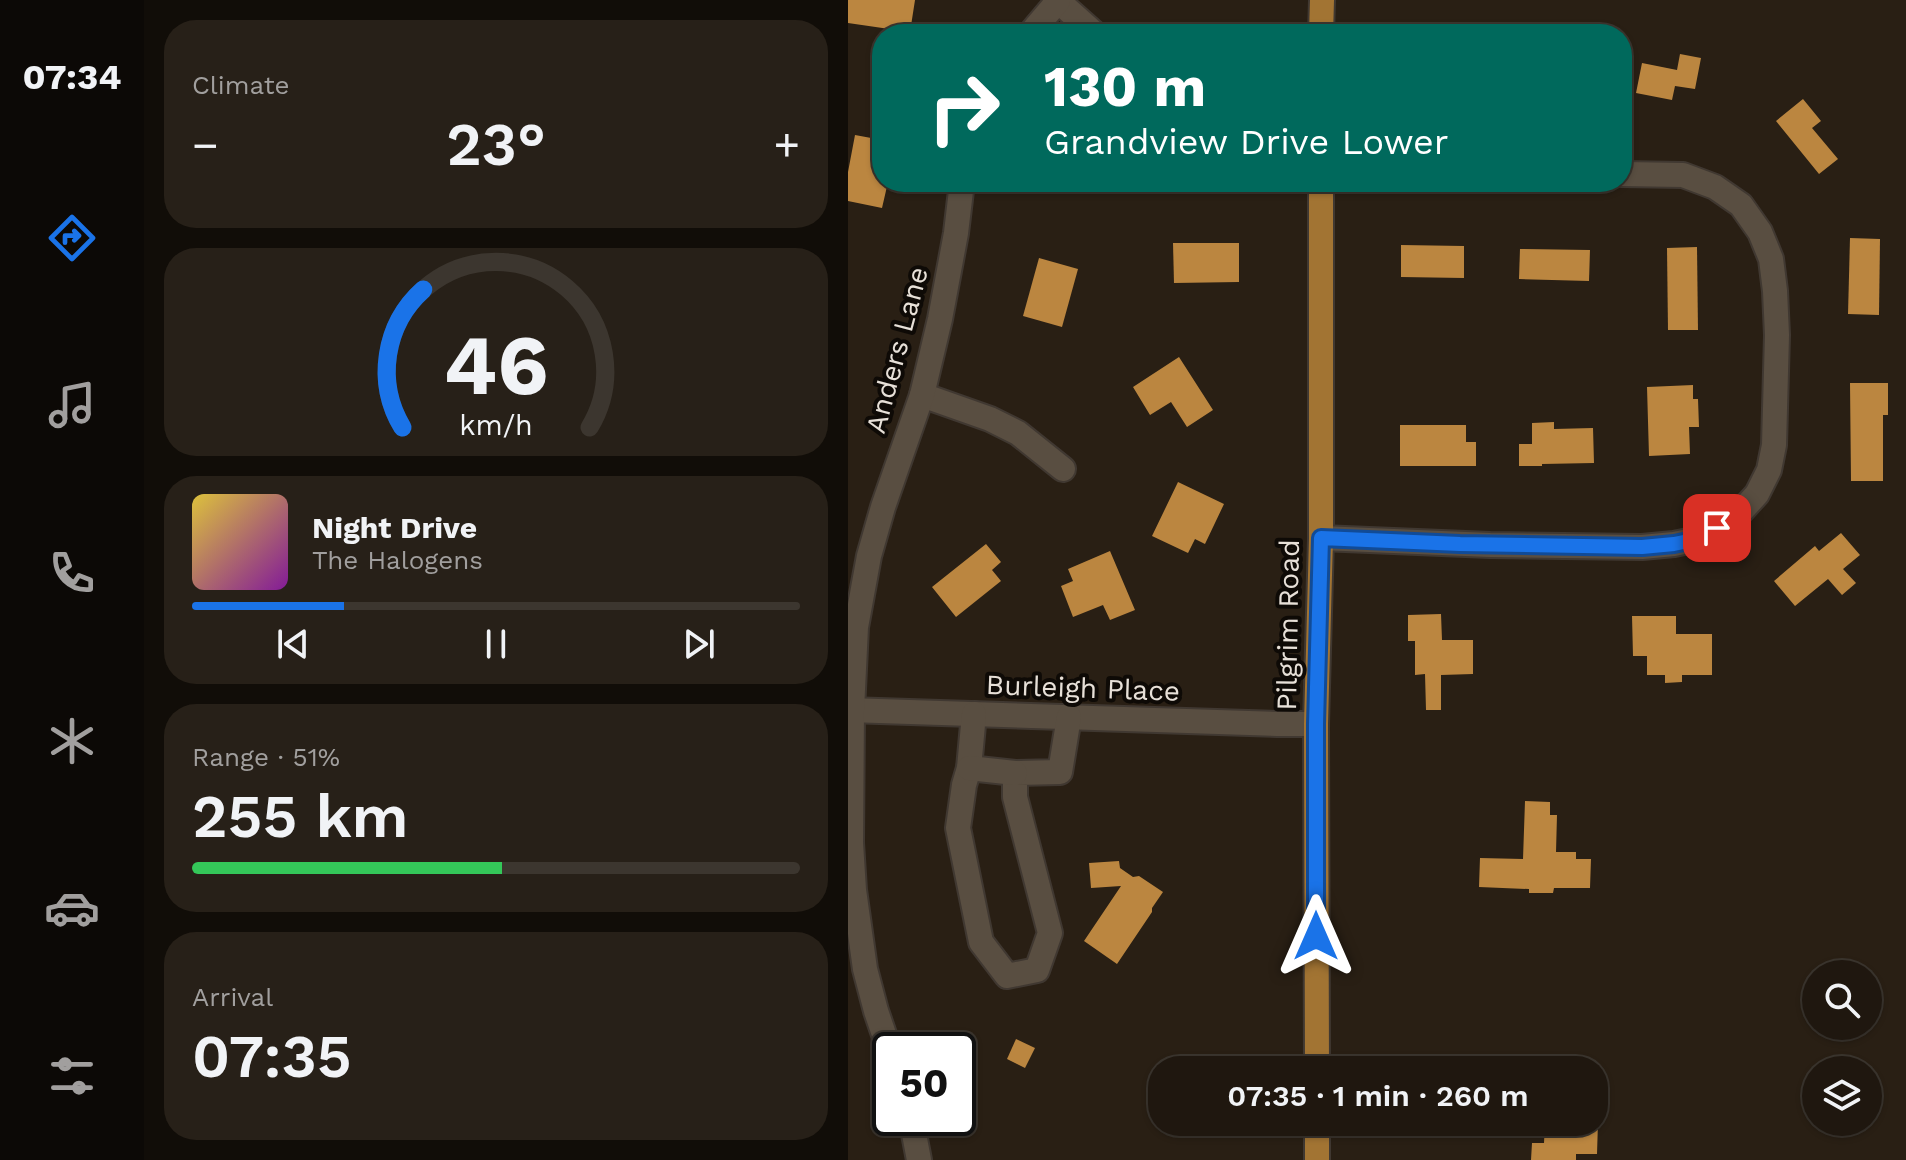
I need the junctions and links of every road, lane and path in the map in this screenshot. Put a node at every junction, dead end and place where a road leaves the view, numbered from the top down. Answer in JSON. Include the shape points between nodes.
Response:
{"nodes":[{"id":1,"x":1058,"y":0,"type":"edge"},
{"id":2,"x":1322,"y":0,"type":"edge"},
{"id":3,"x":1038,"y":24,"type":"edge"},
{"id":4,"x":1084,"y":24,"type":"edge"},
{"id":5,"x":1321,"y":24,"type":"edge"},
{"id":6,"x":1632,"y":174,"type":"edge"},
{"id":7,"x":961,"y":192,"type":"edge"},
{"id":8,"x":1321,"y":192,"type":"edge"},
{"id":9,"x":922,"y":395,"type":"junction"},
{"id":10,"x":1063,"y":469,"type":"dead end"},
{"id":11,"x":1321,"y":538,"type":"junction"},
{"id":12,"x":850,"y":710,"type":"edge"},
{"id":13,"x":974,"y":714,"type":"junction"},
{"id":14,"x":1069,"y":717,"type":"junction"},
{"id":15,"x":1316,"y":724,"type":"junction"},
{"id":16,"x":969,"y":768,"type":"junction"},
{"id":17,"x":1015,"y":773,"type":"junction"},
{"id":18,"x":884,"y":1032,"type":"edge"},
{"id":19,"x":1317,"y":1056,"type":"edge"},
{"id":20,"x":914,"y":1136,"type":"edge"},
{"id":21,"x":1317,"y":1136,"type":"edge"},
{"id":22,"x":919,"y":1160,"type":"edge"},
{"id":23,"x":1317,"y":1160,"type":"edge"}],
"edges":[{"from":1,"to":3,"type":"street"},
{"from":1,"to":4,"type":"street"},
{"from":2,"to":5,"type":"main road"},
{"from":6,"to":11,"type":"street","via":[[1683,175],[1715,187],[1741,205],[1771,259],[1777,335],[1774,445],[1757,494],[1736,517],[1698,539],[1674,544]]},
{"from":7,"to":9,"type":"street","name":"Anders Lane"},
{"from":8,"to":11,"type":"main road","name":"Pilgrim Road"},
{"from":9,"to":10,"type":"street","via":[[1018,433]]},
{"from":9,"to":12,"type":"street","name":"Anders Lane","via":[[869,556],[856,627]]},
{"from":11,"to":15,"type":"main road","name":"Pilgrim Road"},
{"from":12,"to":13,"type":"street","name":"Burleigh Place"},
{"from":12,"to":18,"type":"street","name":"Anders Lane","via":[[856,915]]},
{"from":13,"to":14,"type":"street","name":"Burleigh Place"},
{"from":13,"to":16,"type":"street"},
{"from":14,"to":15,"type":"street","name":"Burleigh Place"},
{"from":14,"to":17,"type":"street","via":[[1060,772]]},
{"from":15,"to":19,"type":"main road","name":"Pilgrim Road"},
{"from":16,"to":17,"type":"street"},
{"from":16,"to":17,"type":"street","via":[[958,828],[981,942],[1007,976],[1037,970],[1050,933],[1015,797]]},
{"from":20,"to":22,"type":"street"},
{"from":21,"to":23,"type":"main road"}]}
